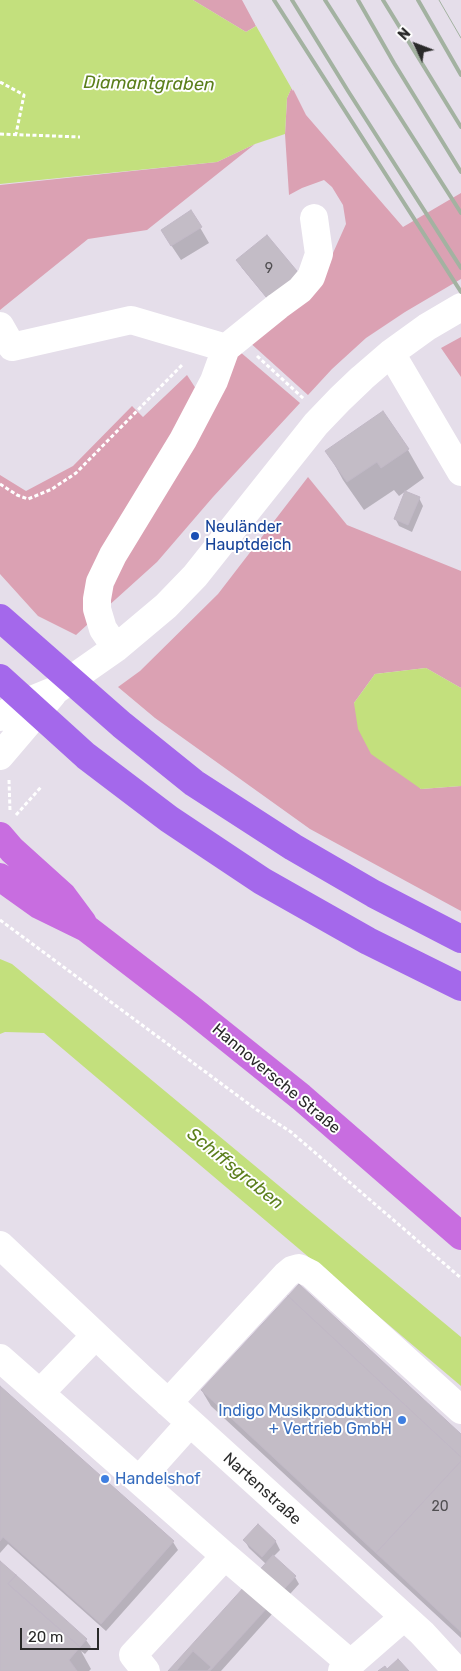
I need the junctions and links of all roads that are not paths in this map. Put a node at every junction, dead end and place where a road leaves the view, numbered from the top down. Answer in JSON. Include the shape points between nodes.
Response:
{"nodes":[{"id":1,"x":314,"y":218,"type":"dead end"},
{"id":2,"x":461,"y":307,"type":"edge"},
{"id":3,"x":0,"y":326,"type":"edge"},
{"id":4,"x":215,"y":345,"type":"junction"},
{"id":5,"x":391,"y":353,"type":"junction"},
{"id":6,"x":461,"y":472,"type":"edge"},
{"id":7,"x":6,"y":623,"type":"edge"},
{"id":8,"x":116,"y":648,"type":"junction"},
{"id":9,"x":0,"y":678,"type":"edge"},
{"id":10,"x":56,"y":690,"type":"junction"},
{"id":11,"x":0,"y":717,"type":"edge"},
{"id":12,"x":6,"y":765,"type":"edge"},
{"id":13,"x":5,"y":828,"type":"edge"},
{"id":14,"x":0,"y":877,"type":"edge"},
{"id":15,"x":86,"y":928,"type":"junction"},
{"id":16,"x":461,"y":939,"type":"edge"},
{"id":17,"x":461,"y":987,"type":"edge"},
{"id":18,"x":461,"y":1236,"type":"edge"},
{"id":19,"x":0,"y":1246,"type":"edge"},
{"id":20,"x":95,"y":1336,"type":"junction"},
{"id":21,"x":0,"y":1358,"type":"edge"},
{"id":22,"x":40,"y":1393,"type":"junction"},
{"id":23,"x":168,"y":1403,"type":"junction"},
{"id":24,"x":461,"y":1410,"type":"edge"},
{"id":25,"x":190,"y":1423,"type":"junction"},
{"id":26,"x":139,"y":1480,"type":"junction"},
{"id":27,"x":225,"y":1556,"type":"junction"},
{"id":28,"x":404,"y":1617,"type":"junction"},
{"id":29,"x":347,"y":1667,"type":"edge"},
{"id":30,"x":146,"y":1671,"type":"edge"},
{"id":31,"x":458,"y":1671,"type":"edge"}],
"edges":[{"from":1,"to":4,"type":"street","via":[[319,254],[311,277],[300,290],[278,306]]},
{"from":2,"to":5,"type":"street"},
{"from":3,"to":4,"type":"street","via":[[12,347],[131,320]]},
{"from":4,"to":8,"type":"street","via":[[214,380],[100,582],[96,609]]},
{"from":5,"to":6,"type":"street"},
{"from":5,"to":8,"type":"street","via":[[316,424],[195,576],[166,606]]},
{"from":7,"to":16,"type":"highway","via":[[194,783],[293,847]]},
{"from":8,"to":10,"type":"street"},
{"from":9,"to":17,"type":"highway","via":[[86,756],[169,819],[262,881],[368,941]]},
{"from":10,"to":11,"type":"street","via":[[17,706]]},
{"from":10,"to":12,"type":"street"},
{"from":13,"to":15,"type":"main road","name":"Hannoversche Straße","via":[[12,850],[63,896]]},
{"from":14,"to":15,"type":"main road","name":"Hannoversche Straße","via":[[40,905]]},
{"from":15,"to":18,"type":"main road","name":"Hannoversche Straße","via":[[300,1097]]},
{"from":19,"to":20,"type":"street","name":"Nartenstraße"},
{"from":20,"to":22,"type":"street"},
{"from":20,"to":23,"type":"street","name":"Nartenstraße"},
{"from":21,"to":22,"type":"street"},
{"from":22,"to":26,"type":"street"},
{"from":23,"to":24,"type":"street","via":[[286,1275],[299,1268],[312,1274]]},
{"from":23,"to":25,"type":"street","name":"Nartenstraße"},
{"from":25,"to":26,"type":"street"},
{"from":25,"to":28,"type":"street","name":"Nartenstraße"},
{"from":26,"to":27,"type":"street"},
{"from":27,"to":29,"type":"street"},
{"from":27,"to":30,"type":"street","via":[[133,1655]]},
{"from":28,"to":29,"type":"street"},
{"from":28,"to":31,"type":"street","name":"Nartenstraße"}]}
